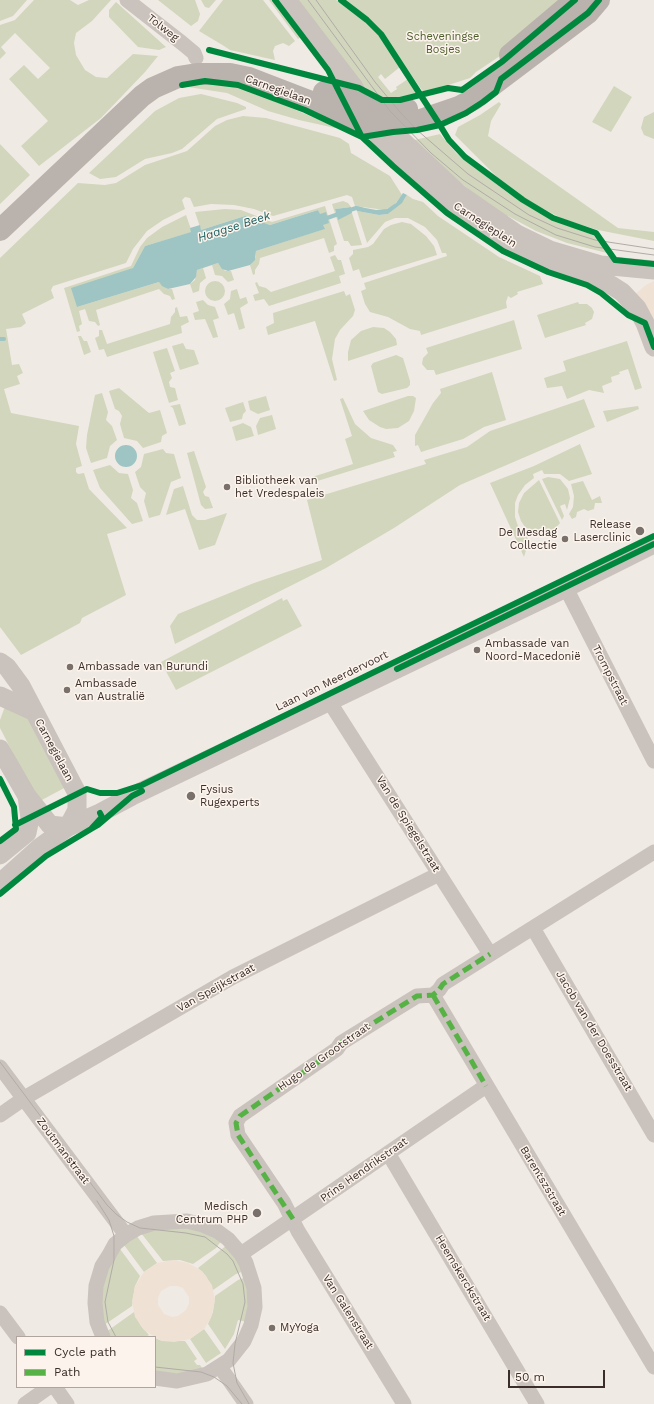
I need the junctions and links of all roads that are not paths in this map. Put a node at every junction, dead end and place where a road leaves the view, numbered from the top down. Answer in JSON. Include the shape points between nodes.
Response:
{"nodes":[{"id":1,"x":127,"y":0,"type":"edge"},
{"id":2,"x":287,"y":0,"type":"edge"},
{"id":3,"x":575,"y":0,"type":"edge"},
{"id":4,"x":600,"y":0,"type":"edge"},
{"id":5,"x":196,"y":58,"type":"junction"},
{"id":6,"x":142,"y":96,"type":"junction"},
{"id":7,"x":374,"y":118,"type":"junction"},
{"id":8,"x":0,"y":230,"type":"edge"},
{"id":9,"x":654,"y":270,"type":"edge"},
{"id":10,"x":654,"y":347,"type":"edge"},
{"id":11,"x":654,"y":544,"type":"edge"},
{"id":12,"x":566,"y":588,"type":"junction"},
{"id":13,"x":0,"y":662,"type":"edge"},
{"id":14,"x":0,"y":696,"type":"edge"},
{"id":15,"x":329,"y":701,"type":"junction"},
{"id":16,"x":33,"y":711,"type":"junction"},
{"id":17,"x":0,"y":749,"type":"edge"},
{"id":18,"x":654,"y":761,"type":"edge"},
{"id":19,"x":27,"y":796,"type":"junction"},
{"id":20,"x":68,"y":827,"type":"junction"},
{"id":21,"x":654,"y":852,"type":"edge"},
{"id":22,"x":0,"y":854,"type":"edge"},
{"id":23,"x":439,"y":874,"type":"junction"},
{"id":24,"x":0,"y":884,"type":"edge"},
{"id":25,"x":533,"y":928,"type":"junction"},
{"id":26,"x":490,"y":954,"type":"junction"},
{"id":27,"x":433,"y":995,"type":"junction"},
{"id":28,"x":0,"y":1067,"type":"edge"},
{"id":29,"x":486,"y":1086,"type":"junction"},
{"id":30,"x":23,"y":1098,"type":"junction"},
{"id":31,"x":0,"y":1115,"type":"edge"},
{"id":32,"x":654,"y":1135,"type":"edge"},
{"id":33,"x":388,"y":1153,"type":"junction"},
{"id":34,"x":293,"y":1219,"type":"junction"},
{"id":35,"x":126,"y":1235,"type":"junction"},
{"id":36,"x":241,"y":1254,"type":"junction"},
{"id":37,"x":0,"y":1313,"type":"edge"},
{"id":38,"x":17,"y":1336,"type":"edge"},
{"id":39,"x":102,"y":1336,"type":"edge"},
{"id":40,"x":220,"y":1367,"type":"junction"},
{"id":41,"x":654,"y":1368,"type":"edge"},
{"id":42,"x":156,"y":1378,"type":"edge"},
{"id":43,"x":48,"y":1388,"type":"edge"},
{"id":44,"x":56,"y":1388,"type":"edge"},
{"id":45,"x":25,"y":1404,"type":"edge"},
{"id":46,"x":67,"y":1404,"type":"edge"},
{"id":47,"x":246,"y":1404,"type":"edge"},
{"id":48,"x":404,"y":1404,"type":"edge"},
{"id":49,"x":538,"y":1404,"type":"edge"}],
"edges":[{"from":1,"to":5,"type":"street","name":"Tolweg","via":[[194,53]]},
{"from":2,"to":7,"type":"street"},
{"from":3,"to":7,"type":"main road","via":[[503,61],[462,90],[427,104],[399,111],[382,111]]},
{"from":4,"to":7,"type":"main road","via":[[588,13],[474,99],[459,107],[435,116],[402,123]]},
{"from":5,"to":6,"type":"main road","name":"Carnegielaan","via":[[185,61],[156,78]]},
{"from":5,"to":7,"type":"main road","name":"Carnegielaan","via":[[254,69]]},
{"from":6,"to":7,"type":"main road","name":"Carnegielaan","via":[[178,77],[230,74]]},
{"from":6,"to":8,"type":"main road","name":"Carnegielaan"},
{"from":7,"to":9,"type":"street","name":"Carnegieplein","via":[[458,193],[517,234],[550,250],[583,261]]},
{"from":7,"to":10,"type":"street","name":"Carnegieplein","via":[[384,142],[420,178],[472,222],[534,258],[611,285],[622,292],[637,308]]},
{"from":11,"to":12,"type":"street","name":"Laan van Meerdervoort"},
{"from":12,"to":15,"type":"street","name":"Laan van Meerdervoort"},
{"from":12,"to":18,"type":"street","name":"Trompstraat"},
{"from":13,"to":16,"type":"street","name":"Carnegielaan","via":[[21,686]]},
{"from":14,"to":16,"type":"street","name":"Carnegielaan"},
{"from":15,"to":20,"type":"street","name":"Laan van Meerdervoort"},
{"from":15,"to":23,"type":"street","name":"Van de Spiegelstraat"},
{"from":16,"to":20,"type":"street","name":"Carnegielaan","via":[[77,793],[77,810]]},
{"from":17,"to":19,"type":"street"},
{"from":19,"to":20,"type":"street","via":[[50,824]]},
{"from":19,"to":22,"type":"street","via":[[30,818],[25,835]]},
{"from":20,"to":24,"type":"street","name":"Laan van Meerdervoort","via":[[39,848]]},
{"from":21,"to":25,"type":"street"},
{"from":23,"to":26,"type":"street","name":"Van de Spiegelstraat"},
{"from":23,"to":30,"type":"street","name":"Van Speijkstraat","via":[[233,977]]},
{"from":25,"to":26,"type":"street"},
{"from":25,"to":32,"type":"street","name":"Jacob van der Doesstraat"},
{"from":26,"to":27,"type":"street","via":[[443,984]]},
{"from":27,"to":29,"type":"street","name":"Barentszstraat"},
{"from":27,"to":34,"type":"street","name":"Hugo de Grootstraat","via":[[417,996],[341,1043],[337,1049],[240,1116],[236,1123],[238,1135]]},
{"from":28,"to":30,"type":"street","name":"Zoutmanstraat"},
{"from":29,"to":33,"type":"street","name":"Prins Hendrikstraat"},
{"from":29,"to":41,"type":"street","name":"Barentszstraat"},
{"from":30,"to":31,"type":"street","name":"Van Speijkstraat"},
{"from":30,"to":35,"type":"street","name":"Zoutmanstraat"},
{"from":33,"to":34,"type":"street","name":"Prins Hendrikstraat"},
{"from":33,"to":49,"type":"street","name":"Heemskerckstraat"},
{"from":34,"to":36,"type":"street","name":"Prins Hendrikstraat"},
{"from":34,"to":48,"type":"street","name":"Van Galenstraat"},
{"from":35,"to":36,"type":"street","via":[[154,1223],[187,1221],[217,1231]]},
{"from":35,"to":39,"type":"street","via":[[115,1244],[102,1266],[96,1286],[97,1322]]},
{"from":36,"to":40,"type":"street","via":[[252,1279],[255,1306],[244,1342]]},
{"from":37,"to":38,"type":"street"},
{"from":40,"to":42,"type":"street","via":[[193,1379],[177,1381]]},
{"from":40,"to":47,"type":"street"},
{"from":43,"to":45,"type":"street"},
{"from":44,"to":46,"type":"street"}]}
